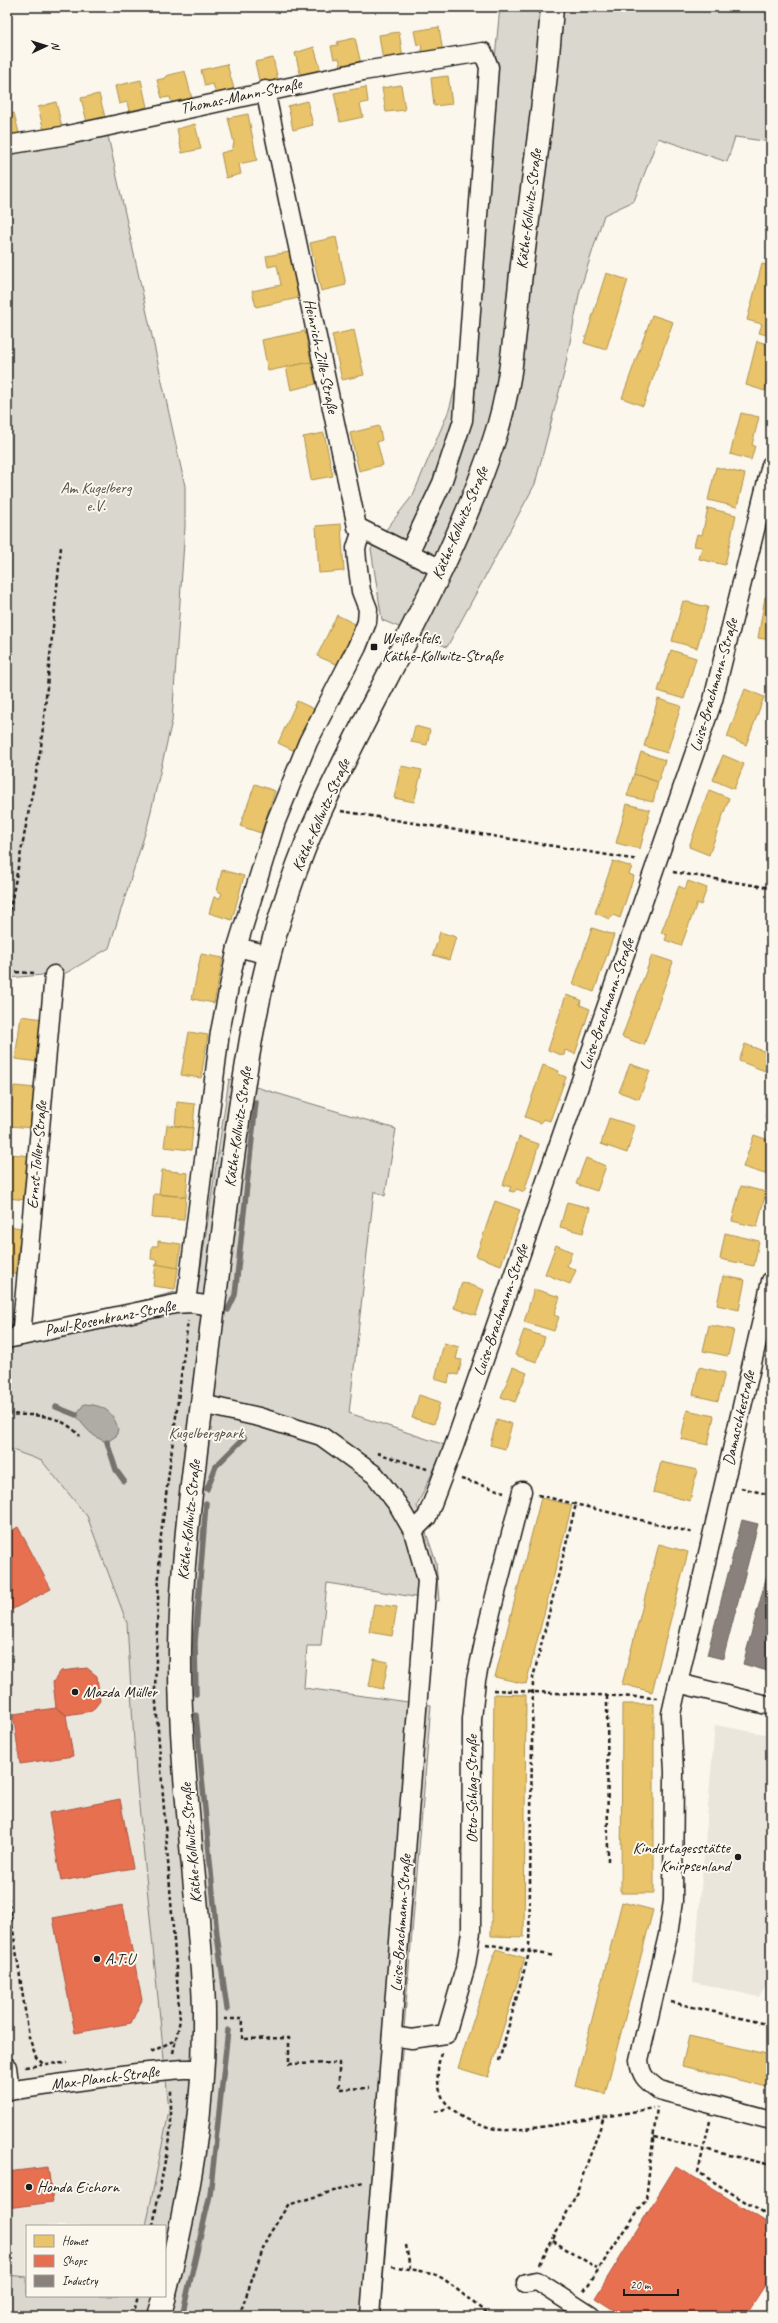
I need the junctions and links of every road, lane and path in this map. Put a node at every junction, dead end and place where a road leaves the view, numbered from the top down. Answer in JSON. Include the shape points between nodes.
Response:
{"nodes":[{"id":1,"x":552,"y":7,"type":"edge"},
{"id":2,"x":265,"y":90,"type":"junction"},
{"id":3,"x":7,"y":146,"type":"edge"},
{"id":4,"x":771,"y":465,"type":"edge"},
{"id":5,"x":362,"y":530,"type":"junction"},
{"id":6,"x":61,"y":547,"type":"dead end"},
{"id":7,"x":409,"y":553,"type":"junction"},
{"id":8,"x":443,"y":570,"type":"junction"},
{"id":9,"x":322,"y":808,"type":"junction"},
{"id":10,"x":655,"y":866,"type":"junction"},
{"id":11,"x":771,"y":888,"type":"edge"},
{"id":12,"x":7,"y":925,"type":"edge"},
{"id":13,"x":237,"y":947,"type":"junction"},
{"id":14,"x":269,"y":955,"type":"junction"},
{"id":15,"x":7,"y":964,"type":"edge"},
{"id":16,"x":54,"y":974,"type":"joint"},
{"id":17,"x":771,"y":1281,"type":"edge"},
{"id":18,"x":186,"y":1303,"type":"junction"},
{"id":19,"x":213,"y":1306,"type":"junction"},
{"id":20,"x":14,"y":1338,"type":"edge"},
{"id":21,"x":186,"y":1341,"type":"dead end"},
{"id":22,"x":209,"y":1344,"type":"junction"},
{"id":23,"x":202,"y":1404,"type":"junction"},
{"id":24,"x":7,"y":1414,"type":"edge"},
{"id":25,"x":80,"y":1436,"type":"dead end"},
{"id":26,"x":370,"y":1450,"type":"dead end"},
{"id":27,"x":443,"y":1474,"type":"junction"},
{"id":28,"x":723,"y":1484,"type":"junction"},
{"id":29,"x":521,"y":1494,"type":"junction"},
{"id":30,"x":771,"y":1495,"type":"edge"},
{"id":31,"x":576,"y":1504,"type":"junction"},
{"id":32,"x":413,"y":1531,"type":"junction"},
{"id":33,"x":710,"y":1537,"type":"junction"},
{"id":34,"x":476,"y":1689,"type":"junction"},
{"id":35,"x":676,"y":1691,"type":"junction"},
{"id":36,"x":533,"y":1692,"type":"junction"},
{"id":37,"x":607,"y":1696,"type":"junction"},
{"id":38,"x":771,"y":1706,"type":"edge"},
{"id":39,"x":608,"y":1861,"type":"dead end"},
{"id":40,"x":7,"y":1890,"type":"edge"},
{"id":41,"x":470,"y":1939,"type":"junction"},
{"id":42,"x":529,"y":1953,"type":"junction"},
{"id":43,"x":555,"y":1956,"type":"dead end"},
{"id":44,"x":653,"y":1997,"type":"junction"},
{"id":45,"x":204,"y":2019,"type":"junction"},
{"id":46,"x":180,"y":2020,"type":"dead end"},
{"id":47,"x":771,"y":2025,"type":"edge"},
{"id":48,"x":446,"y":2034,"type":"junction"},
{"id":49,"x":392,"y":2036,"type":"junction"},
{"id":50,"x":175,"y":2039,"type":"junction"},
{"id":51,"x":145,"y":2054,"type":"dead end"},
{"id":52,"x":499,"y":2061,"type":"dead end"},
{"id":53,"x":74,"y":2062,"type":"dead end"},
{"id":54,"x":7,"y":2067,"type":"edge"},
{"id":55,"x":203,"y":2069,"type":"junction"},
{"id":56,"x":170,"y":2070,"type":"junction"},
{"id":57,"x":388,"y":2088,"type":"junction"},
{"id":58,"x":9,"y":2091,"type":"edge"},
{"id":59,"x":658,"y":2099,"type":"junction"},
{"id":60,"x":714,"y":2105,"type":"junction"},
{"id":61,"x":448,"y":2108,"type":"junction"},
{"id":62,"x":435,"y":2112,"type":"dead end"},
{"id":63,"x":604,"y":2117,"type":"junction"},
{"id":64,"x":771,"y":2120,"type":"edge"},
{"id":65,"x":654,"y":2137,"type":"junction"},
{"id":66,"x":703,"y":2150,"type":"junction"},
{"id":67,"x":771,"y":2166,"type":"edge"},
{"id":68,"x":381,"y":2177,"type":"junction"},
{"id":69,"x":771,"y":2218,"type":"edge"},
{"id":70,"x":153,"y":2225,"type":"edge"},
{"id":71,"x":553,"y":2241,"type":"junction"},
{"id":72,"x":406,"y":2245,"type":"dead end"},
{"id":73,"x":374,"y":2264,"type":"junction"},
{"id":74,"x":597,"y":2268,"type":"junction"},
{"id":75,"x":410,"y":2269,"type":"junction"},
{"id":76,"x":528,"y":2282,"type":"joint"},
{"id":77,"x":166,"y":2290,"type":"edge"},
{"id":78,"x":138,"y":2297,"type":"edge"},
{"id":79,"x":164,"y":2297,"type":"edge"},
{"id":80,"x":575,"y":2306,"type":"junction"},
{"id":81,"x":133,"y":2316,"type":"edge"},
{"id":82,"x":159,"y":2316,"type":"edge"},
{"id":83,"x":239,"y":2316,"type":"edge"},
{"id":84,"x":370,"y":2316,"type":"edge"},
{"id":85,"x":490,"y":2316,"type":"edge"},
{"id":86,"x":590,"y":2316,"type":"edge"}],
"edges":[{"from":1,"to":8,"type":"main road","name":"Käthe-Kollwitz-Straße","via":[[508,382],[496,435]]},
{"from":2,"to":3,"type":"street","name":"Thomas-Mann-Straße","via":[[68,135]]},
{"from":2,"to":5,"type":"street","name":"Heinrich-Zille-Straße","via":[[357,527]]},
{"from":2,"to":7,"type":"street","name":"Thomas-Mann-Straße","via":[[476,52],[483,52],[489,67],[463,420],[442,483]]},
{"from":4,"to":10,"type":"street","name":"Luise-Brachmann-Straße","via":[[713,700]]},
{"from":5,"to":7,"type":"street"},
{"from":5,"to":13,"type":"street","via":[[356,548],[361,590],[368,609],[367,622],[357,647],[308,742],[276,821]]},
{"from":6,"to":12,"type":"path","via":[[40,747]]},
{"from":7,"to":8,"type":"street"},
{"from":8,"to":9,"type":"main road","name":"Käthe-Kollwitz-Straße"},
{"from":9,"to":10,"type":"path"},
{"from":9,"to":14,"type":"main road","name":"Käthe-Kollwitz-Straße","via":[[291,882]]},
{"from":10,"to":11,"type":"path"},
{"from":10,"to":27,"type":"street","name":"Luise-Brachmann-Straße"},
{"from":13,"to":14,"type":"street"},
{"from":13,"to":18,"type":"street","via":[[220,1032]]},
{"from":14,"to":19,"type":"main road","name":"Käthe-Kollwitz-Straße","via":[[247,1062]]},
{"from":15,"to":16,"type":"path","via":[[12,972]]},
{"from":16,"to":20,"type":"street","name":"Ernst-Toller-Straße"},
{"from":17,"to":28,"type":"street","name":"Damaschkestraße"},
{"from":18,"to":19,"type":"street","name":"Paul-Rosenkranz-Straße"},
{"from":18,"to":20,"type":"street","name":"Paul-Rosenkranz-Straße"},
{"from":19,"to":22,"type":"main road","name":"Käthe-Kollwitz-Straße"},
{"from":21,"to":22,"type":"path"},
{"from":22,"to":23,"type":"main road","name":"Käthe-Kollwitz-Straße"},
{"from":23,"to":32,"type":"street","name":"Luise-Brachmann-Straße","via":[[259,1417],[321,1436],[375,1475],[398,1505]]},
{"from":23,"to":45,"type":"main road","name":"Käthe-Kollwitz-Straße","via":[[185,1540],[180,1653],[181,1722]]},
{"from":24,"to":25,"type":"path","via":[[56,1418],[70,1424]]},
{"from":26,"to":27,"type":"path"},
{"from":27,"to":29,"type":"path"},
{"from":27,"to":32,"type":"street","name":"Luise-Brachmann-Straße","via":[[426,1517]]},
{"from":28,"to":30,"type":"path"},
{"from":28,"to":33,"type":"street","name":"Damaschkestraße"},
{"from":29,"to":31,"type":"path"},
{"from":29,"to":34,"type":"street","name":"Otto-Schlag-Straße","via":[[489,1620]]},
{"from":31,"to":33,"type":"path"},
{"from":31,"to":36,"type":"path","via":[[534,1678]]},
{"from":32,"to":49,"type":"street","name":"Luise-Brachmann-Straße","via":[[427,1580]]},
{"from":33,"to":35,"type":"street"},
{"from":34,"to":36,"type":"path"},
{"from":34,"to":41,"type":"street","name":"Otto-Schlag-Straße","via":[[472,1719]]},
{"from":35,"to":37,"type":"path"},
{"from":35,"to":38,"type":"street"},
{"from":35,"to":44,"type":"street","via":[[671,1714],[674,1780],[673,1901]]},
{"from":36,"to":37,"type":"path"},
{"from":36,"to":42,"type":"path"},
{"from":37,"to":39,"type":"path"},
{"from":40,"to":53,"type":"path","via":[[29,2038],[36,2057],[43,2064]]},
{"from":41,"to":42,"type":"path"},
{"from":41,"to":48,"type":"street","name":"Otto-Schlag-Straße","via":[[466,1965]]},
{"from":42,"to":43,"type":"path"},
{"from":42,"to":52,"type":"path"},
{"from":44,"to":47,"type":"path"},
{"from":44,"to":59,"type":"street","via":[[639,2060],[640,2072]]},
{"from":45,"to":55,"type":"main road","name":"Käthe-Kollwitz-Straße"},
{"from":45,"to":57,"type":"path","via":[[243,2019],[242,2039],[289,2038],[290,2064],[339,2063],[339,2089]]},
{"from":46,"to":50,"type":"path"},
{"from":48,"to":49,"type":"street","via":[[412,2039]]},
{"from":48,"to":61,"type":"path","via":[[437,2066],[440,2091]]},
{"from":49,"to":57,"type":"street","name":"Luise-Brachmann-Straße"},
{"from":50,"to":51,"type":"path","via":[[168,2045]]},
{"from":50,"to":56,"type":"path"},
{"from":54,"to":58,"type":"street"},
{"from":55,"to":56,"type":"street","name":"Max-Planck-Straße"},
{"from":55,"to":77,"type":"main road","name":"Käthe-Kollwitz-Straße","via":[[190,2177]]},
{"from":56,"to":58,"type":"street","name":"Max-Planck-Straße"},
{"from":56,"to":70,"type":"path","via":[[171,2128]]},
{"from":57,"to":68,"type":"street","name":"Luise-Brachmann-Straße"},
{"from":59,"to":60,"type":"street"},
{"from":59,"to":63,"type":"path"},
{"from":59,"to":65,"type":"path"},
{"from":60,"to":64,"type":"street"},
{"from":60,"to":66,"type":"path"},
{"from":61,"to":62,"type":"path"},
{"from":61,"to":63,"type":"path","via":[[476,2123],[506,2130]]},
{"from":63,"to":71,"type":"path","via":[[576,2197]]},
{"from":65,"to":66,"type":"path"},
{"from":65,"to":74,"type":"path","via":[[646,2199],[601,2267]]},
{"from":66,"to":67,"type":"path"},
{"from":66,"to":69,"type":"path","via":[[698,2172]]},
{"from":68,"to":73,"type":"street","name":"Luise-Brachmann-Straße"},
{"from":68,"to":83,"type":"path","via":[[288,2205],[266,2238]]},
{"from":71,"to":74,"type":"path"},
{"from":71,"to":76,"type":"path"},
{"from":72,"to":75,"type":"path"},
{"from":73,"to":75,"type":"path"},
{"from":73,"to":84,"type":"street","name":"Luise-Brachmann-Straße"},
{"from":74,"to":80,"type":"path"},
{"from":75,"to":85,"type":"path","via":[[432,2273],[444,2279]]},
{"from":76,"to":80,"type":"street","via":[[537,2281]]},
{"from":78,"to":81,"type":"path"},
{"from":79,"to":82,"type":"main road","name":"Käthe-Kollwitz-Straße"},
{"from":80,"to":86,"type":"street"}]}
